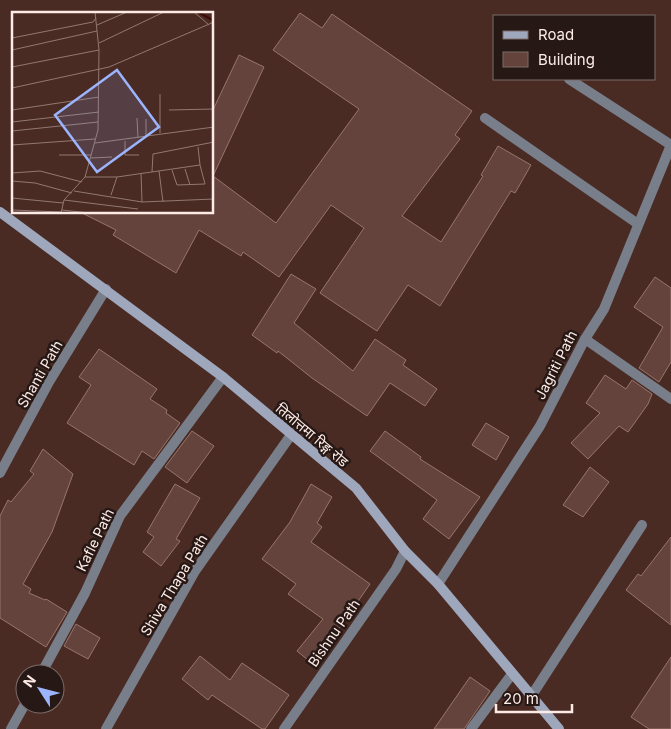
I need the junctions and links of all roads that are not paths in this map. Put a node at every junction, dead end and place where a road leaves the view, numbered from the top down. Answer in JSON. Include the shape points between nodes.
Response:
{"nodes":[{"id":1,"x":571,"y":80,"type":"edge"},
{"id":2,"x":485,"y":118,"type":"dead end"},
{"id":3,"x":671,"y":145,"type":"edge"},
{"id":4,"x":0,"y":212,"type":"edge"},
{"id":5,"x":638,"y":224,"type":"junction"},
{"id":6,"x":106,"y":289,"type":"junction"},
{"id":7,"x":585,"y":339,"type":"junction"},
{"id":8,"x":223,"y":377,"type":"junction"},
{"id":9,"x":671,"y":399,"type":"edge"},
{"id":10,"x":291,"y":435,"type":"junction"},
{"id":11,"x":0,"y":473,"type":"edge"},
{"id":12,"x":642,"y":525,"type":"dead end"},
{"id":13,"x":405,"y":551,"type":"junction"},
{"id":14,"x":438,"y":584,"type":"junction"},
{"id":15,"x":46,"y":664,"type":"edge"},
{"id":16,"x":512,"y":674,"type":"junction"},
{"id":17,"x":532,"y":696,"type":"junction"},
{"id":18,"x":19,"y":714,"type":"edge"},
{"id":19,"x":11,"y":729,"type":"edge"},
{"id":20,"x":106,"y":729,"type":"edge"},
{"id":21,"x":284,"y":729,"type":"edge"},
{"id":22,"x":471,"y":729,"type":"edge"},
{"id":23,"x":559,"y":729,"type":"edge"}],
"edges":[{"from":1,"to":3,"type":"street"},
{"from":2,"to":5,"type":"street"},
{"from":3,"to":5,"type":"street","name":"Jagriti Path"},
{"from":4,"to":6,"type":"street","name":"तिलोत्तमा रिङ्ग रोड"},
{"from":5,"to":7,"type":"street","name":"Jagriti Path","via":[[604,309]]},
{"from":6,"to":8,"type":"street","name":"तिलोत्तमा रिङ्ग रोड"},
{"from":6,"to":11,"type":"street","name":"Shanti Path","via":[[49,382]]},
{"from":7,"to":9,"type":"street"},
{"from":7,"to":14,"type":"street","name":"Jagriti Path","via":[[540,426]]},
{"from":8,"to":10,"type":"street","name":"तिलोत्तमा रिङ्ग रोड"},
{"from":8,"to":15,"type":"street","name":"Kafle Path","via":[[120,516],[85,593]]},
{"from":10,"to":13,"type":"street","name":"तिलोत्तमा रिङ्ग रोड","via":[[356,488]]},
{"from":10,"to":20,"type":"street","name":"Shiva Thapa Path","via":[[195,571]]},
{"from":12,"to":17,"type":"street"},
{"from":13,"to":14,"type":"street","name":"तिलोत्तमा रिङ्ग रोड"},
{"from":13,"to":21,"type":"street","name":"Bishnu Path","via":[[396,569]]},
{"from":14,"to":16,"type":"street","name":"तिलोत्तमा रिङ्ग रोड"},
{"from":16,"to":17,"type":"street","name":"तिलोत्तमा रिङ्ग रोड"},
{"from":16,"to":22,"type":"street"},
{"from":17,"to":23,"type":"street","name":"तिलोत्तमा रिङ्ग रोड"},
{"from":18,"to":19,"type":"street"}]}
